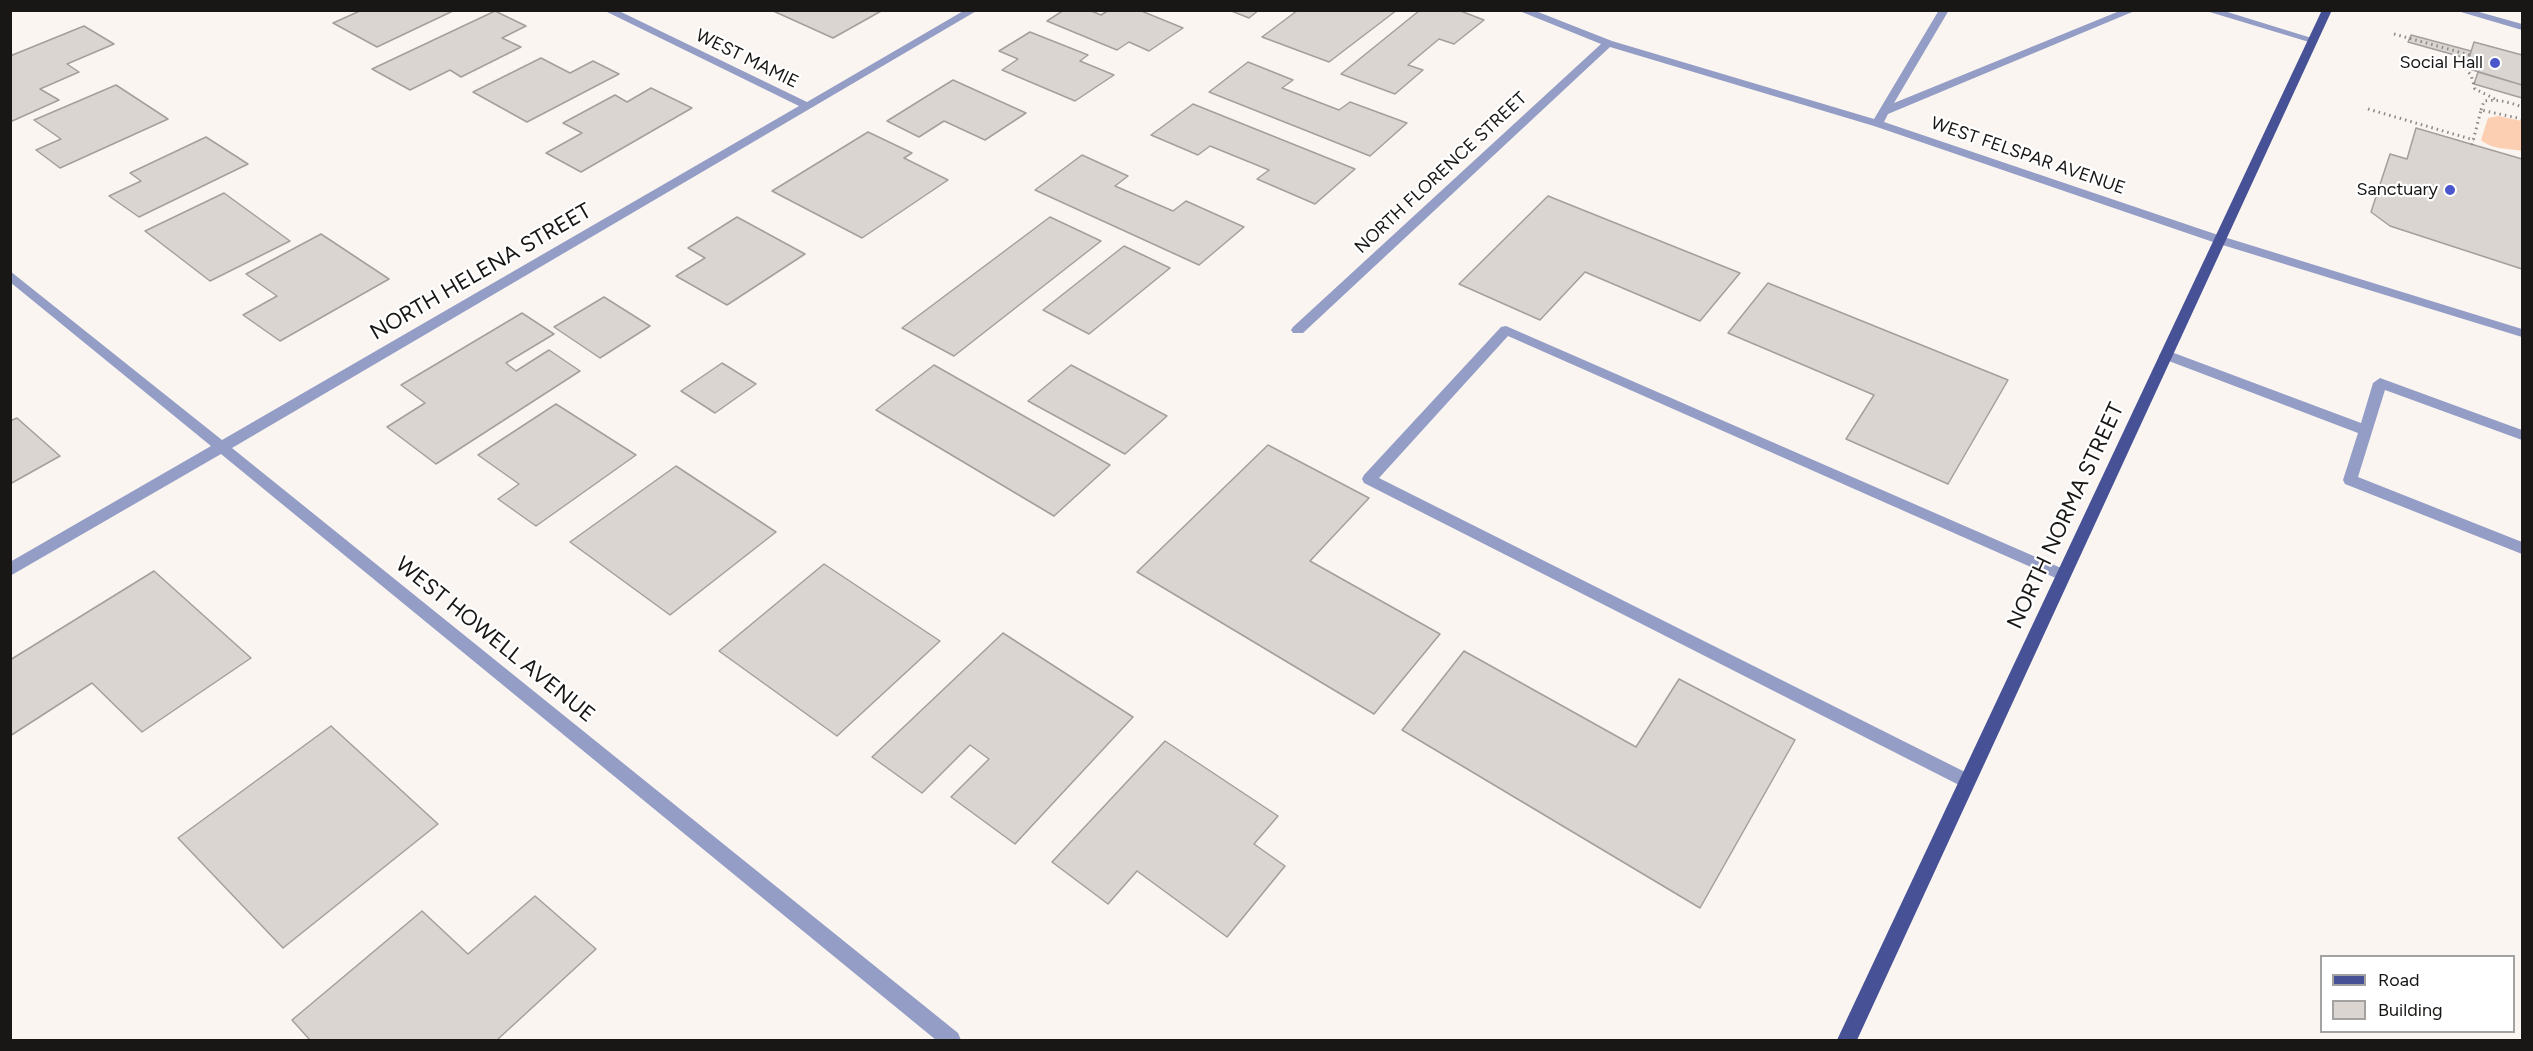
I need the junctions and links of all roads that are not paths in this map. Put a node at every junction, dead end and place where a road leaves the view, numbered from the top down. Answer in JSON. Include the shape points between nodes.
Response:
{"nodes":[{"id":1,"x":608,"y":10,"type":"edge"},
{"id":2,"x":973,"y":10,"type":"edge"},
{"id":3,"x":1522,"y":10,"type":"edge"},
{"id":4,"x":1944,"y":10,"type":"edge"},
{"id":5,"x":2132,"y":10,"type":"edge"},
{"id":6,"x":2208,"y":10,"type":"edge"},
{"id":7,"x":2327,"y":10,"type":"edge"},
{"id":8,"x":2459,"y":10,"type":"edge"},
{"id":9,"x":2523,"y":27,"type":"edge"},
{"id":10,"x":2313,"y":40,"type":"junction"},
{"id":11,"x":1608,"y":43,"type":"junction"},
{"id":12,"x":807,"y":106,"type":"junction"},
{"id":13,"x":1883,"y":112,"type":"junction"},
{"id":14,"x":1878,"y":124,"type":"junction"},
{"id":15,"x":2220,"y":240,"type":"junction"},
{"id":16,"x":10,"y":274,"type":"edge"},
{"id":17,"x":1298,"y":330,"type":"dead end"},
{"id":18,"x":2523,"y":333,"type":"edge"},
{"id":19,"x":2166,"y":355,"type":"junction"},
{"id":20,"x":2365,"y":430,"type":"junction"},
{"id":21,"x":2523,"y":435,"type":"edge"},
{"id":22,"x":223,"y":447,"type":"junction"},
{"id":23,"x":2523,"y":548,"type":"edge"},
{"id":24,"x":10,"y":570,"type":"edge"},
{"id":25,"x":2063,"y":575,"type":"junction"},
{"id":26,"x":1967,"y":781,"type":"junction"},
{"id":27,"x":951,"y":1041,"type":"edge"},
{"id":28,"x":1847,"y":1041,"type":"edge"}],
"edges":[{"from":1,"to":12,"type":"street","name":"WEST MAMIE"},
{"from":2,"to":12,"type":"street","name":"NORTH HELENA STREET"},
{"from":3,"to":11,"type":"street","name":"WEST FELSPAR AVENUE"},
{"from":4,"to":13,"type":"street"},
{"from":5,"to":13,"type":"street"},
{"from":6,"to":10,"type":"street"},
{"from":7,"to":10,"type":"main road","name":"NORTH NORMA STREET"},
{"from":8,"to":9,"type":"street"},
{"from":10,"to":15,"type":"main road","name":"NORTH NORMA STREET"},
{"from":11,"to":14,"type":"street","name":"WEST FELSPAR AVENUE"},
{"from":11,"to":17,"type":"street","name":"NORTH FLORENCE STREET"},
{"from":12,"to":22,"type":"street","name":"NORTH HELENA STREET"},
{"from":13,"to":14,"type":"street"},
{"from":14,"to":15,"type":"street","name":"WEST FELSPAR AVENUE"},
{"from":15,"to":18,"type":"street","name":"WEST FELSPAR AVENUE"},
{"from":15,"to":19,"type":"main road","name":"NORTH NORMA STREET"},
{"from":16,"to":22,"type":"street","name":"WEST HOWELL AVENUE"},
{"from":19,"to":20,"type":"street"},
{"from":19,"to":25,"type":"main road","name":"NORTH NORMA STREET"},
{"from":20,"to":21,"type":"street","via":[[2380,383]]},
{"from":20,"to":23,"type":"street","via":[[2350,480]]},
{"from":22,"to":24,"type":"street","name":"NORTH HELENA STREET"},
{"from":22,"to":27,"type":"street","name":"WEST HOWELL AVENUE"},
{"from":25,"to":26,"type":"main road","name":"NORTH NORMA STREET"},
{"from":25,"to":26,"type":"street","via":[[1506,330],[1370,478]]},
{"from":26,"to":28,"type":"main road","name":"NORTH NORMA STREET"}]}
